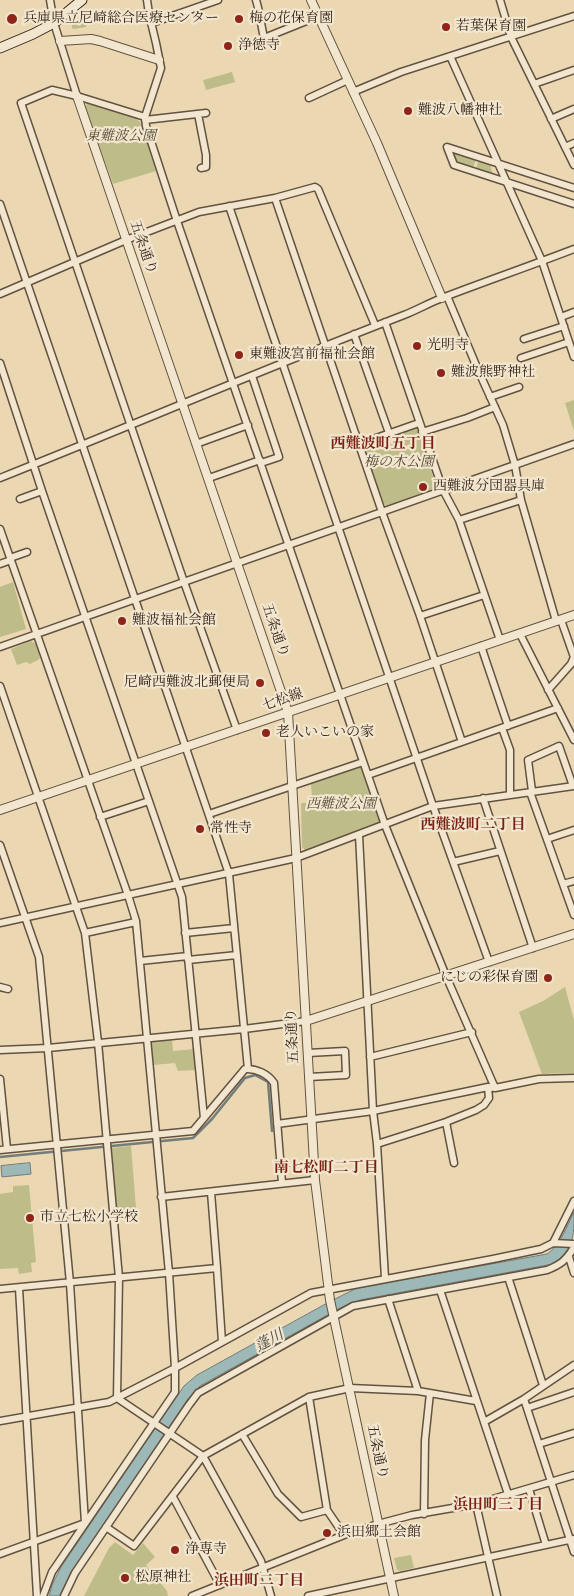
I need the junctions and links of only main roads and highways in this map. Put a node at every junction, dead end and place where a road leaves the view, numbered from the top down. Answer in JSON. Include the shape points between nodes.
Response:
{"nodes":[{"id":1,"x":82,"y":0,"type":"edge"},
{"id":2,"x":0,"y":48,"type":"edge"}],
"edges":[{"from":1,"to":2,"type":"main road","via":[[54,23]]}]}
